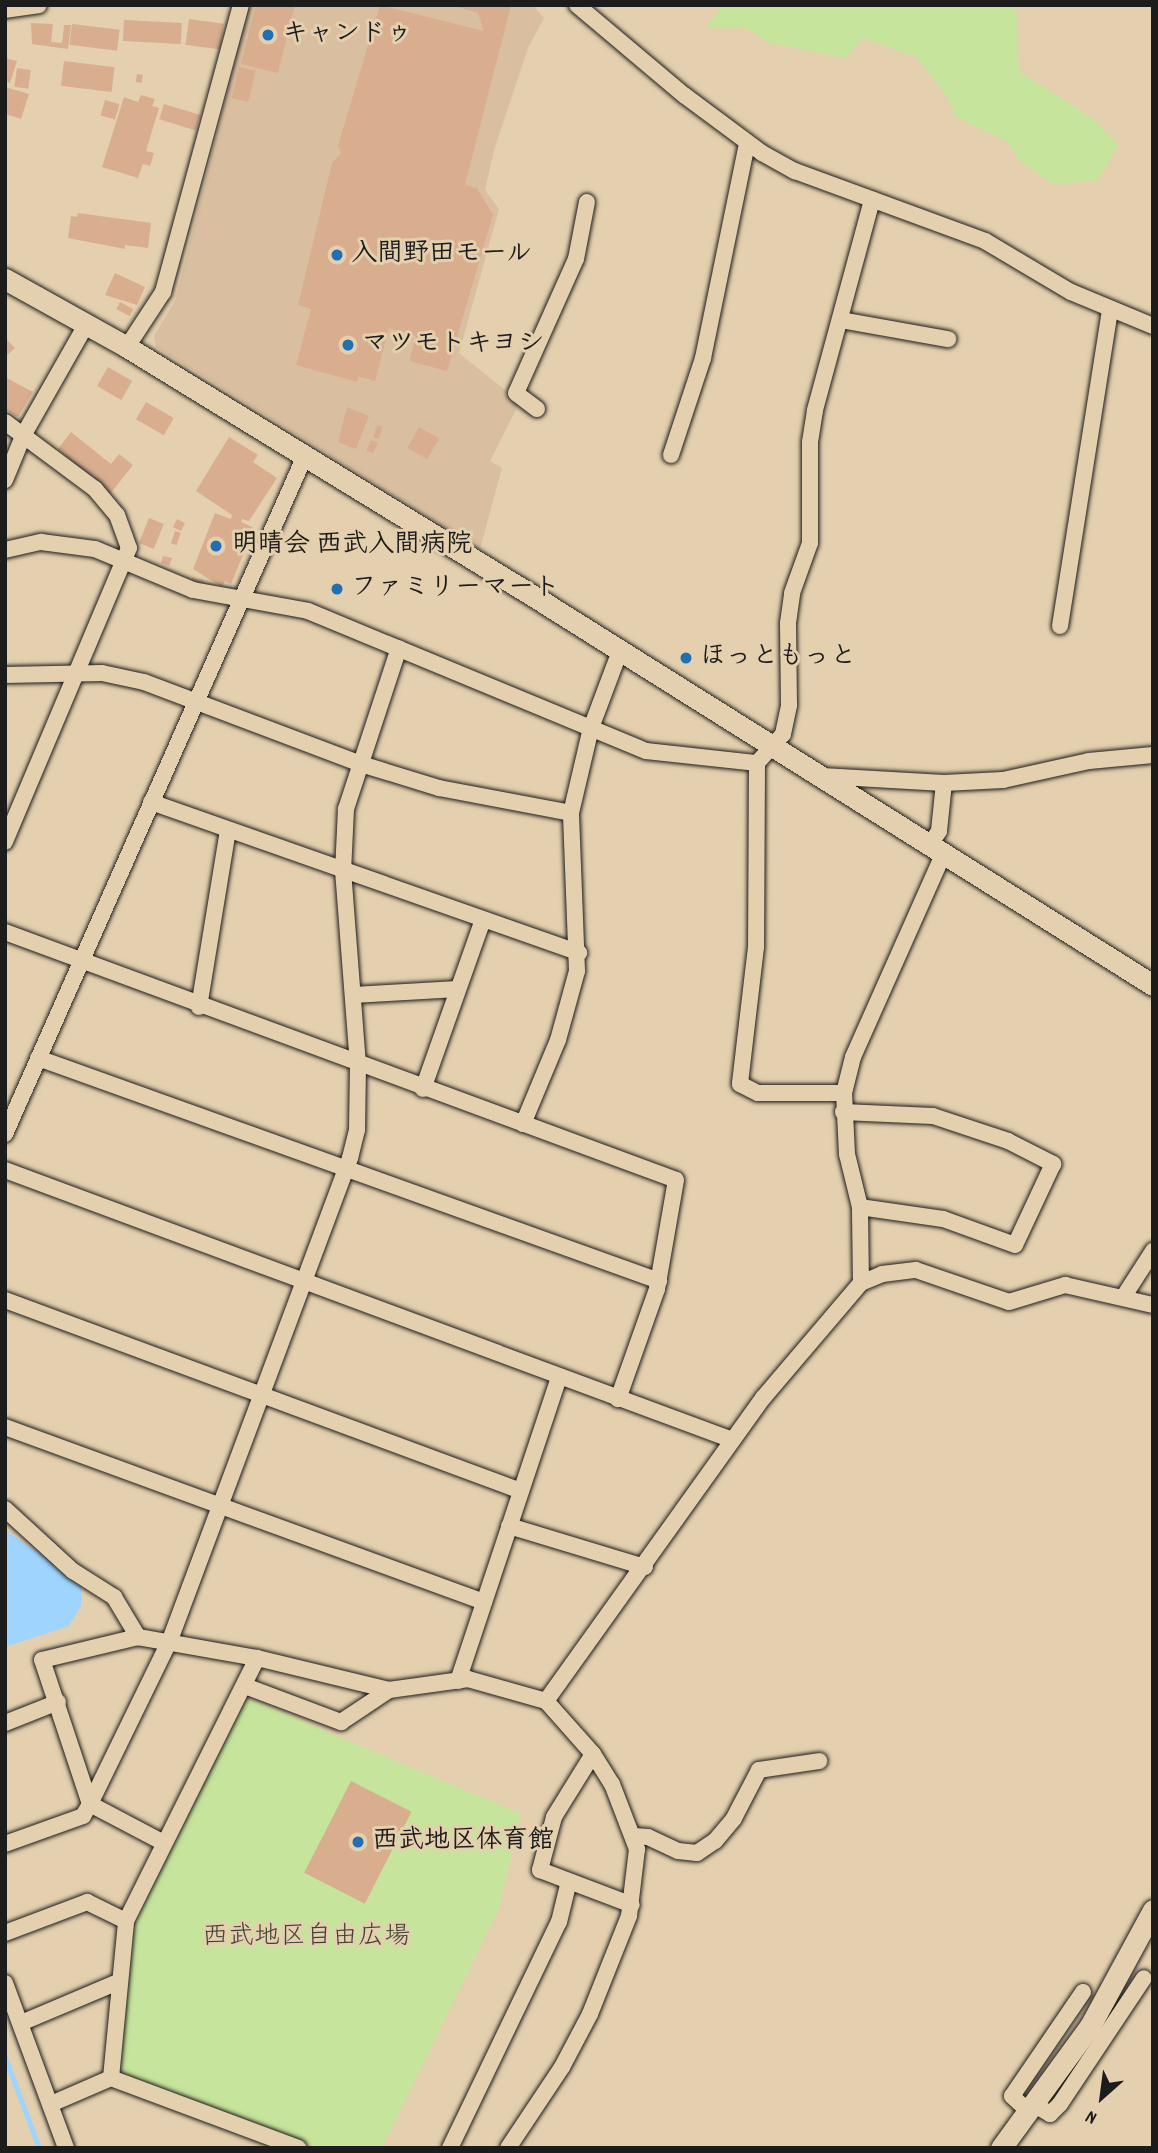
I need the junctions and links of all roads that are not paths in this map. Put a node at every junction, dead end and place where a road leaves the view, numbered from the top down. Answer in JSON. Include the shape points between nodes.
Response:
{"nodes":[{"id":1,"x":39,"y":5,"type":"edge"},
{"id":2,"x":241,"y":5,"type":"edge"},
{"id":3,"x":577,"y":5,"type":"edge"},
{"id":4,"x":5,"y":10,"type":"edge"},
{"id":5,"x":747,"y":143,"type":"junction"},
{"id":6,"x":872,"y":200,"type":"junction"},
{"id":7,"x":587,"y":202,"type":"dead end"},
{"id":8,"x":5,"y":279,"type":"edge"},
{"id":9,"x":1110,"y":309,"type":"junction"},
{"id":10,"x":841,"y":320,"type":"junction"},
{"id":11,"x":86,"y":323,"type":"junction"},
{"id":12,"x":1153,"y":327,"type":"edge"},
{"id":13,"x":948,"y":339,"type":"dead end"},
{"id":14,"x":127,"y":347,"type":"junction"},
{"id":15,"x":537,"y":408,"type":"dead end"},
{"id":16,"x":5,"y":422,"type":"edge"},
{"id":17,"x":24,"y":434,"type":"junction"},
{"id":18,"x":671,"y":455,"type":"dead end"},
{"id":19,"x":304,"y":458,"type":"junction"},
{"id":20,"x":5,"y":480,"type":"edge"},
{"id":21,"x":5,"y":550,"type":"edge"},
{"id":22,"x":125,"y":563,"type":"junction"},
{"id":23,"x":241,"y":602,"type":"junction"},
{"id":24,"x":1060,"y":626,"type":"dead end"},
{"id":25,"x":399,"y":648,"type":"junction"},
{"id":26,"x":620,"y":651,"type":"junction"},
{"id":27,"x":77,"y":673,"type":"junction"},
{"id":28,"x":5,"y":675,"type":"edge"},
{"id":29,"x":197,"y":701,"type":"junction"},
{"id":30,"x":592,"y":728,"type":"junction"},
{"id":31,"x":774,"y":747,"type":"junction"},
{"id":32,"x":1153,"y":755,"type":"edge"},
{"id":33,"x":361,"y":764,"type":"junction"},
{"id":34,"x":757,"y":764,"type":"junction"},
{"id":35,"x":820,"y":776,"type":"junction"},
{"id":36,"x":944,"y":783,"type":"junction"},
{"id":37,"x":151,"y":802,"type":"junction"},
{"id":38,"x":570,"y":813,"type":"junction"},
{"id":39,"x":228,"y":830,"type":"junction"},
{"id":40,"x":5,"y":842,"type":"edge"},
{"id":41,"x":936,"y":850,"type":"junction"},
{"id":42,"x":343,"y":872,"type":"junction"},
{"id":43,"x":483,"y":920,"type":"junction"},
{"id":44,"x":5,"y":932,"type":"edge"},
{"id":45,"x":579,"y":953,"type":"junction"},
{"id":46,"x":79,"y":961,"type":"junction"},
{"id":47,"x":1153,"y":985,"type":"edge"},
{"id":48,"x":458,"y":989,"type":"junction"},
{"id":49,"x":353,"y":995,"type":"junction"},
{"id":50,"x":199,"y":1007,"type":"junction"},
{"id":51,"x":38,"y":1058,"type":"junction"},
{"id":52,"x":358,"y":1065,"type":"junction"},
{"id":53,"x":423,"y":1088,"type":"junction"},
{"id":54,"x":844,"y":1093,"type":"junction"},
{"id":55,"x":843,"y":1112,"type":"junction"},
{"id":56,"x":523,"y":1124,"type":"junction"},
{"id":57,"x":5,"y":1134,"type":"edge"},
{"id":58,"x":347,"y":1167,"type":"junction"},
{"id":59,"x":5,"y":1170,"type":"edge"},
{"id":60,"x":860,"y":1208,"type":"junction"},
{"id":61,"x":1153,"y":1251,"type":"edge"},
{"id":62,"x":303,"y":1281,"type":"junction"},
{"id":63,"x":659,"y":1281,"type":"junction"},
{"id":64,"x":861,"y":1283,"type":"junction"},
{"id":65,"x":1124,"y":1296,"type":"junction"},
{"id":66,"x":5,"y":1300,"type":"edge"},
{"id":67,"x":1153,"y":1305,"type":"edge"},
{"id":68,"x":559,"y":1377,"type":"junction"},
{"id":69,"x":261,"y":1396,"type":"junction"},
{"id":70,"x":618,"y":1399,"type":"junction"},
{"id":71,"x":5,"y":1427,"type":"edge"},
{"id":72,"x":732,"y":1440,"type":"junction"},
{"id":73,"x":521,"y":1491,"type":"junction"},
{"id":74,"x":220,"y":1507,"type":"junction"},
{"id":75,"x":5,"y":1509,"type":"edge"},
{"id":76,"x":509,"y":1526,"type":"junction"},
{"id":77,"x":645,"y":1567,"type":"junction"},
{"id":78,"x":484,"y":1602,"type":"junction"},
{"id":79,"x":138,"y":1637,"type":"junction"},
{"id":80,"x":170,"y":1640,"type":"junction"},
{"id":81,"x":257,"y":1658,"type":"junction"},
{"id":82,"x":458,"y":1681,"type":"junction"},
{"id":83,"x":245,"y":1686,"type":"junction"},
{"id":84,"x":389,"y":1690,"type":"junction"},
{"id":85,"x":546,"y":1701,"type":"junction"},
{"id":86,"x":58,"y":1702,"type":"junction"},
{"id":87,"x":5,"y":1723,"type":"edge"},
{"id":88,"x":593,"y":1754,"type":"junction"},
{"id":89,"x":819,"y":1761,"type":"dead end"},
{"id":90,"x":90,"y":1804,"type":"junction"},
{"id":91,"x":634,"y":1836,"type":"junction"},
{"id":92,"x":5,"y":1843,"type":"edge"},
{"id":93,"x":164,"y":1843,"type":"junction"},
{"id":94,"x":569,"y":1881,"type":"junction"},
{"id":95,"x":632,"y":1905,"type":"junction"},
{"id":96,"x":1153,"y":1910,"type":"edge"},
{"id":97,"x":126,"y":1921,"type":"junction"},
{"id":98,"x":5,"y":1933,"type":"edge"},
{"id":99,"x":1144,"y":1978,"type":"dead end"},
{"id":100,"x":118,"y":1982,"type":"junction"},
{"id":101,"x":5,"y":1983,"type":"edge"},
{"id":102,"x":1083,"y":1992,"type":"dead end"},
{"id":103,"x":21,"y":2023,"type":"junction"},
{"id":104,"x":111,"y":2078,"type":"junction"},
{"id":105,"x":51,"y":2104,"type":"junction"},
{"id":106,"x":1031,"y":2107,"type":"junction"},
{"id":107,"x":66,"y":2148,"type":"edge"},
{"id":108,"x":298,"y":2148,"type":"edge"},
{"id":109,"x":450,"y":2148,"type":"edge"},
{"id":110,"x":508,"y":2148,"type":"edge"},
{"id":111,"x":1001,"y":2148,"type":"edge"}],
"edges":[{"from":1,"to":4,"type":"street"},
{"from":2,"to":14,"type":"street","via":[[167,281]]},
{"from":3,"to":5,"type":"street"},
{"from":5,"to":6,"type":"street","via":[[795,171]]},
{"from":5,"to":18,"type":"street","via":[[704,358]]},
{"from":6,"to":9,"type":"street","via":[[985,241]]},
{"from":6,"to":10,"type":"street"},
{"from":7,"to":15,"type":"street","via":[[576,260],[516,393]]},
{"from":8,"to":11,"type":"street"},
{"from":9,"to":12,"type":"street"},
{"from":9,"to":24,"type":"street"},
{"from":10,"to":13,"type":"street"},
{"from":10,"to":31,"type":"street","via":[[811,431],[810,543],[792,593],[789,705],[783,734]]},
{"from":11,"to":14,"type":"street"},
{"from":11,"to":17,"type":"street"},
{"from":14,"to":19,"type":"street"},
{"from":16,"to":17,"type":"street"},
{"from":17,"to":20,"type":"street"},
{"from":17,"to":22,"type":"street","via":[[85,480],[117,515],[130,548]]},
{"from":19,"to":23,"type":"street"},
{"from":19,"to":26,"type":"street"},
{"from":21,"to":22,"type":"street","via":[[41,542],[81,546]]},
{"from":22,"to":23,"type":"street","via":[[193,590]]},
{"from":22,"to":27,"type":"street"},
{"from":23,"to":25,"type":"street","via":[[308,611]]},
{"from":23,"to":29,"type":"street"},
{"from":25,"to":30,"type":"street"},
{"from":25,"to":33,"type":"street"},
{"from":26,"to":30,"type":"street"},
{"from":26,"to":31,"type":"street"},
{"from":27,"to":28,"type":"street"},
{"from":27,"to":29,"type":"street","via":[[144,682]]},
{"from":27,"to":40,"type":"street"},
{"from":29,"to":33,"type":"street"},
{"from":29,"to":37,"type":"street"},
{"from":30,"to":34,"type":"street","via":[[646,751]]},
{"from":30,"to":38,"type":"street"},
{"from":31,"to":34,"type":"street"},
{"from":31,"to":35,"type":"street"},
{"from":32,"to":36,"type":"street","via":[[1090,761],[1003,780]]},
{"from":33,"to":38,"type":"street","via":[[439,788]]},
{"from":33,"to":42,"type":"street","via":[[345,809]]},
{"from":34,"to":54,"type":"street","via":[[756,947],[740,1084],[758,1093]]},
{"from":35,"to":36,"type":"street"},
{"from":35,"to":41,"type":"street"},
{"from":36,"to":41,"type":"street"},
{"from":37,"to":39,"type":"street"},
{"from":37,"to":46,"type":"street"},
{"from":38,"to":45,"type":"street"},
{"from":39,"to":42,"type":"street"},
{"from":39,"to":50,"type":"street"},
{"from":41,"to":47,"type":"street"},
{"from":41,"to":54,"type":"street","via":[[853,1057]]},
{"from":42,"to":43,"type":"street"},
{"from":42,"to":49,"type":"street"},
{"from":43,"to":45,"type":"street"},
{"from":43,"to":48,"type":"street"},
{"from":44,"to":46,"type":"street"},
{"from":45,"to":56,"type":"street","via":[[569,1010]]},
{"from":46,"to":50,"type":"street"},
{"from":46,"to":51,"type":"street"},
{"from":48,"to":49,"type":"street"},
{"from":48,"to":53,"type":"street"},
{"from":49,"to":52,"type":"street"},
{"from":50,"to":52,"type":"street"},
{"from":51,"to":57,"type":"street"},
{"from":51,"to":58,"type":"street"},
{"from":52,"to":53,"type":"street"},
{"from":52,"to":58,"type":"street","via":[[357,1130]]},
{"from":53,"to":56,"type":"street"},
{"from":54,"to":55,"type":"street"},
{"from":55,"to":60,"type":"street"},
{"from":55,"to":60,"type":"street","via":[[933,1116],[1008,1141],[1053,1164],[1015,1245],[943,1219]]},
{"from":56,"to":63,"type":"street","via":[[676,1180]]},
{"from":58,"to":62,"type":"street"},
{"from":58,"to":63,"type":"street"},
{"from":59,"to":62,"type":"street"},
{"from":60,"to":64,"type":"street"},
{"from":61,"to":65,"type":"street"},
{"from":62,"to":68,"type":"street"},
{"from":62,"to":69,"type":"street"},
{"from":63,"to":70,"type":"street"},
{"from":64,"to":65,"type":"street","via":[[882,1274],[916,1270],[1009,1302],[1065,1285]]},
{"from":64,"to":72,"type":"street"},
{"from":65,"to":67,"type":"street"},
{"from":66,"to":69,"type":"street"},
{"from":68,"to":70,"type":"street"},
{"from":68,"to":73,"type":"street"},
{"from":69,"to":73,"type":"street"},
{"from":69,"to":74,"type":"street"},
{"from":70,"to":72,"type":"street"},
{"from":71,"to":74,"type":"street"},
{"from":72,"to":77,"type":"street"},
{"from":73,"to":76,"type":"street"},
{"from":74,"to":78,"type":"street"},
{"from":74,"to":80,"type":"street"},
{"from":75,"to":79,"type":"street","via":[[73,1571],[114,1597]]},
{"from":76,"to":77,"type":"street"},
{"from":76,"to":78,"type":"street"},
{"from":77,"to":85,"type":"street"},
{"from":78,"to":82,"type":"street"},
{"from":79,"to":80,"type":"street"},
{"from":79,"to":86,"type":"street","via":[[42,1660]]},
{"from":80,"to":81,"type":"street"},
{"from":80,"to":90,"type":"street"},
{"from":81,"to":83,"type":"street"},
{"from":81,"to":84,"type":"street"},
{"from":82,"to":84,"type":"street"},
{"from":82,"to":85,"type":"street","via":[[468,1679]]},
{"from":83,"to":84,"type":"street","via":[[341,1722]]},
{"from":83,"to":93,"type":"street"},
{"from":85,"to":88,"type":"street"},
{"from":86,"to":87,"type":"street"},
{"from":86,"to":90,"type":"street"},
{"from":88,"to":91,"type":"street","via":[[612,1784]]},
{"from":88,"to":94,"type":"street","via":[[554,1817],[540,1870]]},
{"from":89,"to":91,"type":"street","via":[[760,1770],[734,1818],[715,1841],[696,1853],[678,1852],[648,1837]]},
{"from":90,"to":92,"type":"street","via":[[83,1816]]},
{"from":90,"to":93,"type":"street"},
{"from":91,"to":95,"type":"street","via":[[637,1877]]},
{"from":93,"to":97,"type":"street"},
{"from":94,"to":95,"type":"street"},
{"from":94,"to":109,"type":"street","via":[[559,1922]]},
{"from":95,"to":110,"type":"street","via":[[590,2014],[562,2067]]},
{"from":96,"to":106,"type":"street","via":[[1090,2026]]},
{"from":97,"to":98,"type":"street","via":[[87,1902]]},
{"from":97,"to":100,"type":"street"},
{"from":99,"to":106,"type":"street","via":[[1059,2104],[1050,2114]]},
{"from":100,"to":103,"type":"street"},
{"from":100,"to":104,"type":"street"},
{"from":101,"to":103,"type":"street"},
{"from":102,"to":106,"type":"street","via":[[1012,2096]]},
{"from":103,"to":105,"type":"street"},
{"from":104,"to":105,"type":"street"},
{"from":104,"to":108,"type":"street"},
{"from":105,"to":107,"type":"street"},
{"from":106,"to":111,"type":"street"}]}
